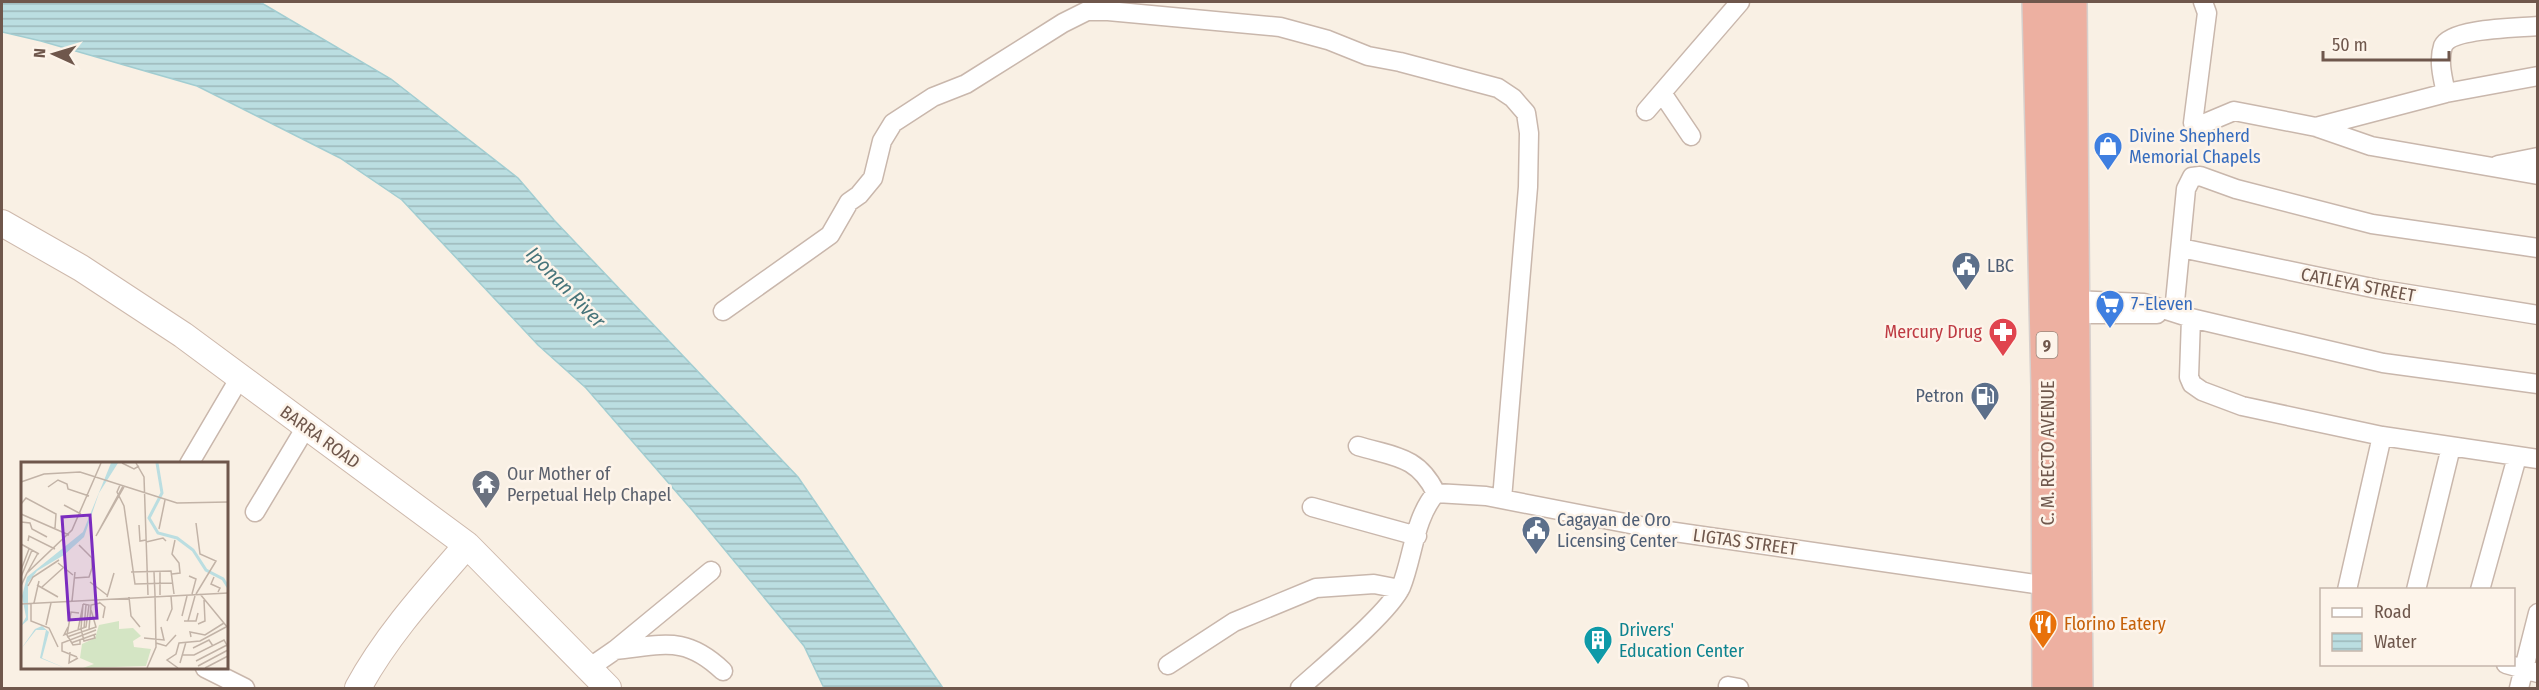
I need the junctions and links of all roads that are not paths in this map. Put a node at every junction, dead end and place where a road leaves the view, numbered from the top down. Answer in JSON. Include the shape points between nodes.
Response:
{"nodes":[{"id":1,"x":1740,"y":2,"type":"edge"},
{"id":2,"x":2039,"y":2,"type":"edge"},
{"id":3,"x":2070,"y":2,"type":"edge"},
{"id":4,"x":2203,"y":2,"type":"edge"},
{"id":5,"x":2538,"y":26,"type":"edge"},
{"id":6,"x":2538,"y":76,"type":"edge"},
{"id":7,"x":1662,"y":93,"type":"junction"},
{"id":8,"x":2446,"y":93,"type":"junction"},
{"id":9,"x":1646,"y":111,"type":"dead end"},
{"id":10,"x":2316,"y":127,"type":"junction"},
{"id":11,"x":1691,"y":136,"type":"dead end"},
{"id":12,"x":2538,"y":157,"type":"edge"},
{"id":13,"x":2488,"y":167,"type":"junction"},
{"id":14,"x":2538,"y":175,"type":"edge"},
{"id":15,"x":2,"y":223,"type":"edge"},
{"id":16,"x":2181,"y":248,"type":"junction"},
{"id":17,"x":2538,"y":248,"type":"edge"},
{"id":18,"x":2072,"y":307,"type":"junction"},
{"id":19,"x":723,"y":311,"type":"dead end"},
{"id":20,"x":2182,"y":315,"type":"junction"},
{"id":21,"x":2538,"y":315,"type":"edge"},
{"id":22,"x":239,"y":379,"type":"junction"},
{"id":23,"x":2538,"y":384,"type":"edge"},
{"id":24,"x":306,"y":427,"type":"junction"},
{"id":25,"x":2382,"y":436,"type":"junction"},
{"id":26,"x":1358,"y":446,"type":"dead end"},
{"id":27,"x":2451,"y":447,"type":"junction"},
{"id":28,"x":2517,"y":457,"type":"junction"},
{"id":29,"x":2538,"y":459,"type":"edge"},
{"id":30,"x":190,"y":462,"type":"edge"},
{"id":31,"x":1436,"y":493,"type":"junction"},
{"id":32,"x":1502,"y":499,"type":"junction"},
{"id":33,"x":1312,"y":507,"type":"dead end"},
{"id":34,"x":255,"y":512,"type":"dead end"},
{"id":35,"x":1417,"y":536,"type":"junction"},
{"id":36,"x":466,"y":545,"type":"junction"},
{"id":37,"x":711,"y":571,"type":"dead end"},
{"id":38,"x":2061,"y":587,"type":"junction"},
{"id":39,"x":2347,"y":588,"type":"edge"},
{"id":40,"x":2416,"y":588,"type":"edge"},
{"id":41,"x":2481,"y":588,"type":"edge"},
{"id":42,"x":1400,"y":589,"type":"junction"},
{"id":43,"x":2538,"y":613,"type":"edge"},
{"id":44,"x":615,"y":650,"type":"junction"},
{"id":45,"x":1168,"y":665,"type":"dead end"},
{"id":46,"x":589,"y":668,"type":"junction"},
{"id":47,"x":207,"y":669,"type":"edge"},
{"id":48,"x":2522,"y":669,"type":"edge"},
{"id":49,"x":723,"y":670,"type":"dead end"},
{"id":50,"x":245,"y":688,"type":"edge"},
{"id":51,"x":358,"y":688,"type":"edge"},
{"id":52,"x":608,"y":688,"type":"edge"},
{"id":53,"x":1300,"y":688,"type":"edge"},
{"id":54,"x":2049,"y":688,"type":"edge"},
{"id":55,"x":2076,"y":688,"type":"edge"},
{"id":56,"x":2518,"y":688,"type":"edge"}],
"edges":[{"from":1,"to":7,"type":"street"},
{"from":2,"to":38,"type":"highway","name":"C. M. RECTO AVENUE","number":"9","via":[[2048,386]]},
{"from":3,"to":18,"type":"highway","name":"C. M. RECTO AVENUE","number":"9"},
{"from":4,"to":10,"type":"street","via":[[2206,13],[2193,123],[2203,124],[2235,111]]},
{"from":5,"to":8,"type":"street","via":[[2469,32],[2448,40],[2441,58]]},
{"from":6,"to":8,"type":"street"},
{"from":7,"to":9,"type":"street"},
{"from":7,"to":11,"type":"street"},
{"from":8,"to":10,"type":"street"},
{"from":10,"to":13,"type":"street","via":[[2371,146]]},
{"from":12,"to":13,"type":"street"},
{"from":13,"to":14,"type":"street"},
{"from":15,"to":22,"type":"street","name":"BARRA ROAD","via":[[81,268],[183,335]]},
{"from":16,"to":17,"type":"street","via":[[2187,184],[2192,177],[2200,176],[2356,221]]},
{"from":16,"to":20,"type":"street"},
{"from":16,"to":21,"type":"street","name":"CATLEYA STREET","via":[[2377,289]]},
{"from":18,"to":20,"type":"street"},
{"from":18,"to":38,"type":"highway","name":"C. M. RECTO AVENUE","number":"9"},
{"from":19,"to":32,"type":"street","via":[[830,235],[849,202],[873,178],[882,141],[893,123],[933,97],[966,84],[1062,23],[1087,11],[1108,11],[1300,31],[1368,56],[1498,88],[1526,113],[1528,187]]},
{"from":20,"to":23,"type":"street","via":[[2383,363]]},
{"from":20,"to":25,"type":"street","via":[[2189,376],[2197,388],[2242,406]]},
{"from":22,"to":24,"type":"street","name":"BARRA ROAD"},
{"from":22,"to":30,"type":"street"},
{"from":24,"to":34,"type":"street"},
{"from":24,"to":36,"type":"street","name":"BARRA ROAD"},
{"from":25,"to":27,"type":"street"},
{"from":25,"to":39,"type":"street"},
{"from":26,"to":31,"type":"street","via":[[1409,461],[1422,469]]},
{"from":27,"to":28,"type":"street"},
{"from":27,"to":40,"type":"street"},
{"from":28,"to":29,"type":"street"},
{"from":28,"to":41,"type":"street"},
{"from":31,"to":32,"type":"street","name":"LIGTAS STREET"},
{"from":31,"to":35,"type":"street"},
{"from":32,"to":38,"type":"street","name":"LIGTAS STREET","via":[[1661,530]]},
{"from":33,"to":35,"type":"street"},
{"from":35,"to":42,"type":"street"},
{"from":36,"to":46,"type":"street","name":"BARRA ROAD"},
{"from":36,"to":51,"type":"street","via":[[376,658]]},
{"from":37,"to":44,"type":"street"},
{"from":38,"to":54,"type":"highway","name":"C. M. RECTO AVENUE","number":"9"},
{"from":38,"to":55,"type":"highway","name":"C. M. RECTO AVENUE","number":"9"},
{"from":42,"to":45,"type":"street","via":[[1374,584],[1316,588],[1234,622]]},
{"from":42,"to":53,"type":"street","via":[[1358,635]]},
{"from":43,"to":48,"type":"street"},
{"from":44,"to":46,"type":"street"},
{"from":44,"to":49,"type":"street","via":[[690,647]]},
{"from":46,"to":52,"type":"street","name":"BARRA ROAD"},
{"from":47,"to":50,"type":"street"},
{"from":48,"to":56,"type":"street"}]}
